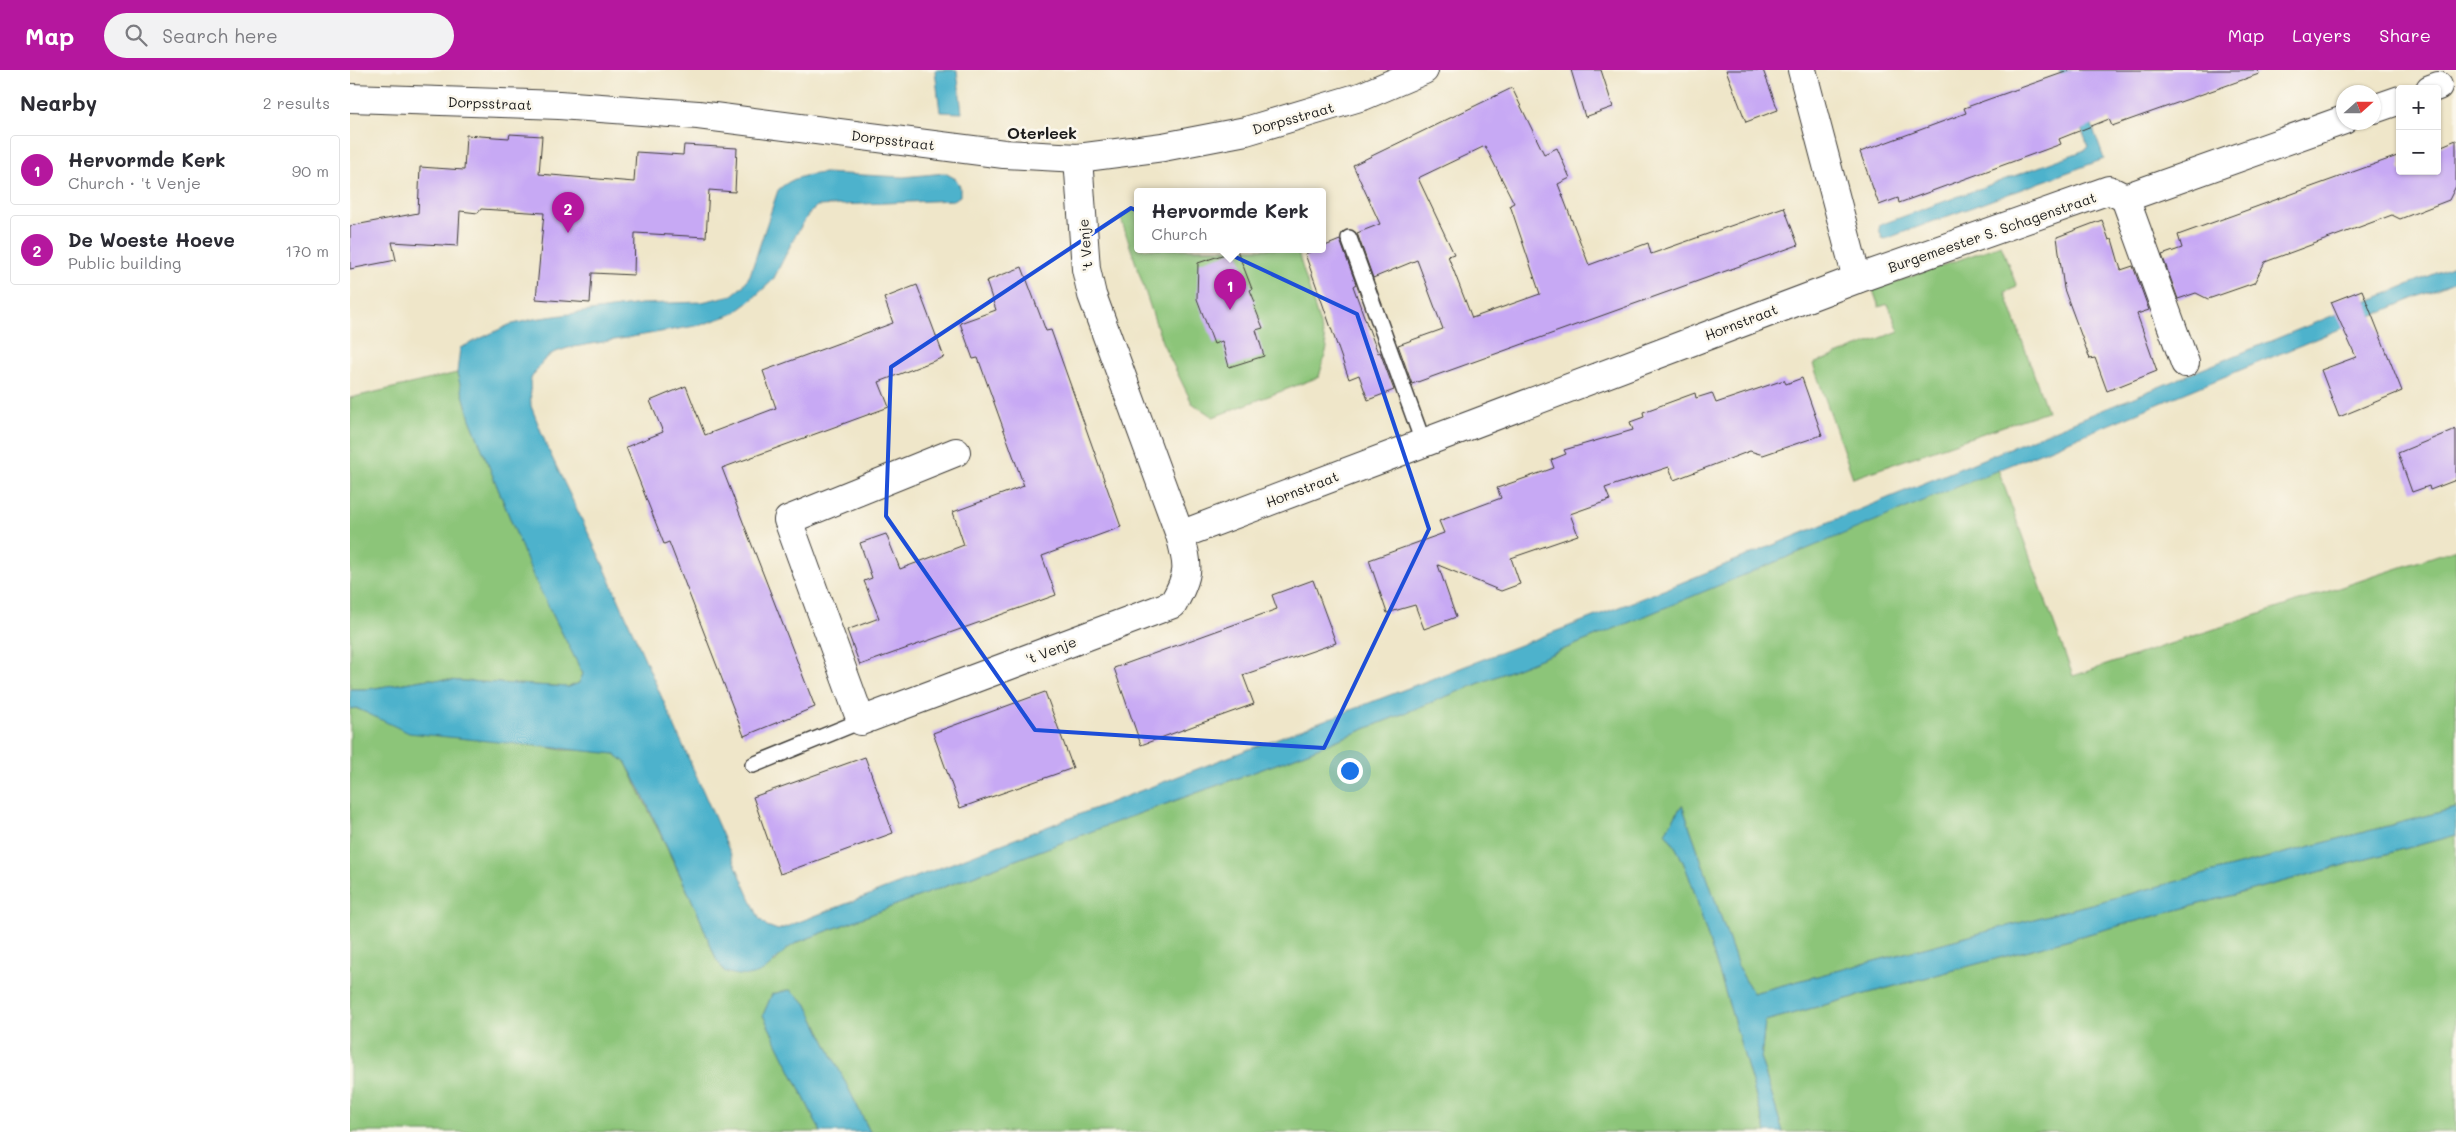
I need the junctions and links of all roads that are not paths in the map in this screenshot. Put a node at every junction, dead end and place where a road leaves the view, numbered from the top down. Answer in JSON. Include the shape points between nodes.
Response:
{"nodes":[{"id":1,"x":1424,"y":70,"type":"edge"},
{"id":2,"x":1802,"y":70,"type":"edge"},
{"id":3,"x":350,"y":98,"type":"edge"},
{"id":4,"x":2396,"y":101,"type":"edge"},
{"id":5,"x":2381,"y":107,"type":"edge"},
{"id":6,"x":2336,"y":123,"type":"edge"},
{"id":7,"x":1078,"y":158,"type":"junction"},
{"id":8,"x":2125,"y":198,"type":"junction"},
{"id":9,"x":1349,"y":238,"type":"dead end"},
{"id":10,"x":1857,"y":279,"type":"junction"},
{"id":11,"x":2185,"y":363,"type":"dead end"},
{"id":12,"x":1423,"y":442,"type":"junction"},
{"id":13,"x":956,"y":452,"type":"dead end"},
{"id":14,"x":1180,"y":535,"type":"junction"},
{"id":15,"x":861,"y":721,"type":"junction"},
{"id":16,"x":753,"y":765,"type":"dead end"}],
"edges":[{"from":1,"to":7,"type":"street","name":"Dorpsstraat","via":[[1363,96],[1246,132]]},
{"from":2,"to":10,"type":"street"},
{"from":3,"to":7,"type":"street","name":"Dorpsstraat","via":[[560,105],[698,115],[1004,154]]},
{"from":4,"to":5,"type":"street"},
{"from":6,"to":8,"type":"street"},
{"from":7,"to":14,"type":"street","name":"'t Venje","via":[[1086,269],[1092,295]]},
{"from":8,"to":10,"type":"street","name":"Burgemeester S. Schagenstraat","via":[[2109,190]]},
{"from":8,"to":11,"type":"street"},
{"from":9,"to":12,"type":"lane"},
{"from":10,"to":12,"type":"street","name":"Hornstraat"},
{"from":12,"to":14,"type":"street","name":"Hornstraat"},
{"from":13,"to":15,"type":"street","via":[[788,520]]},
{"from":14,"to":15,"type":"street","name":"'t Venje","via":[[1188,564],[1183,586],[1173,604]]},
{"from":15,"to":16,"type":"lane"}]}
